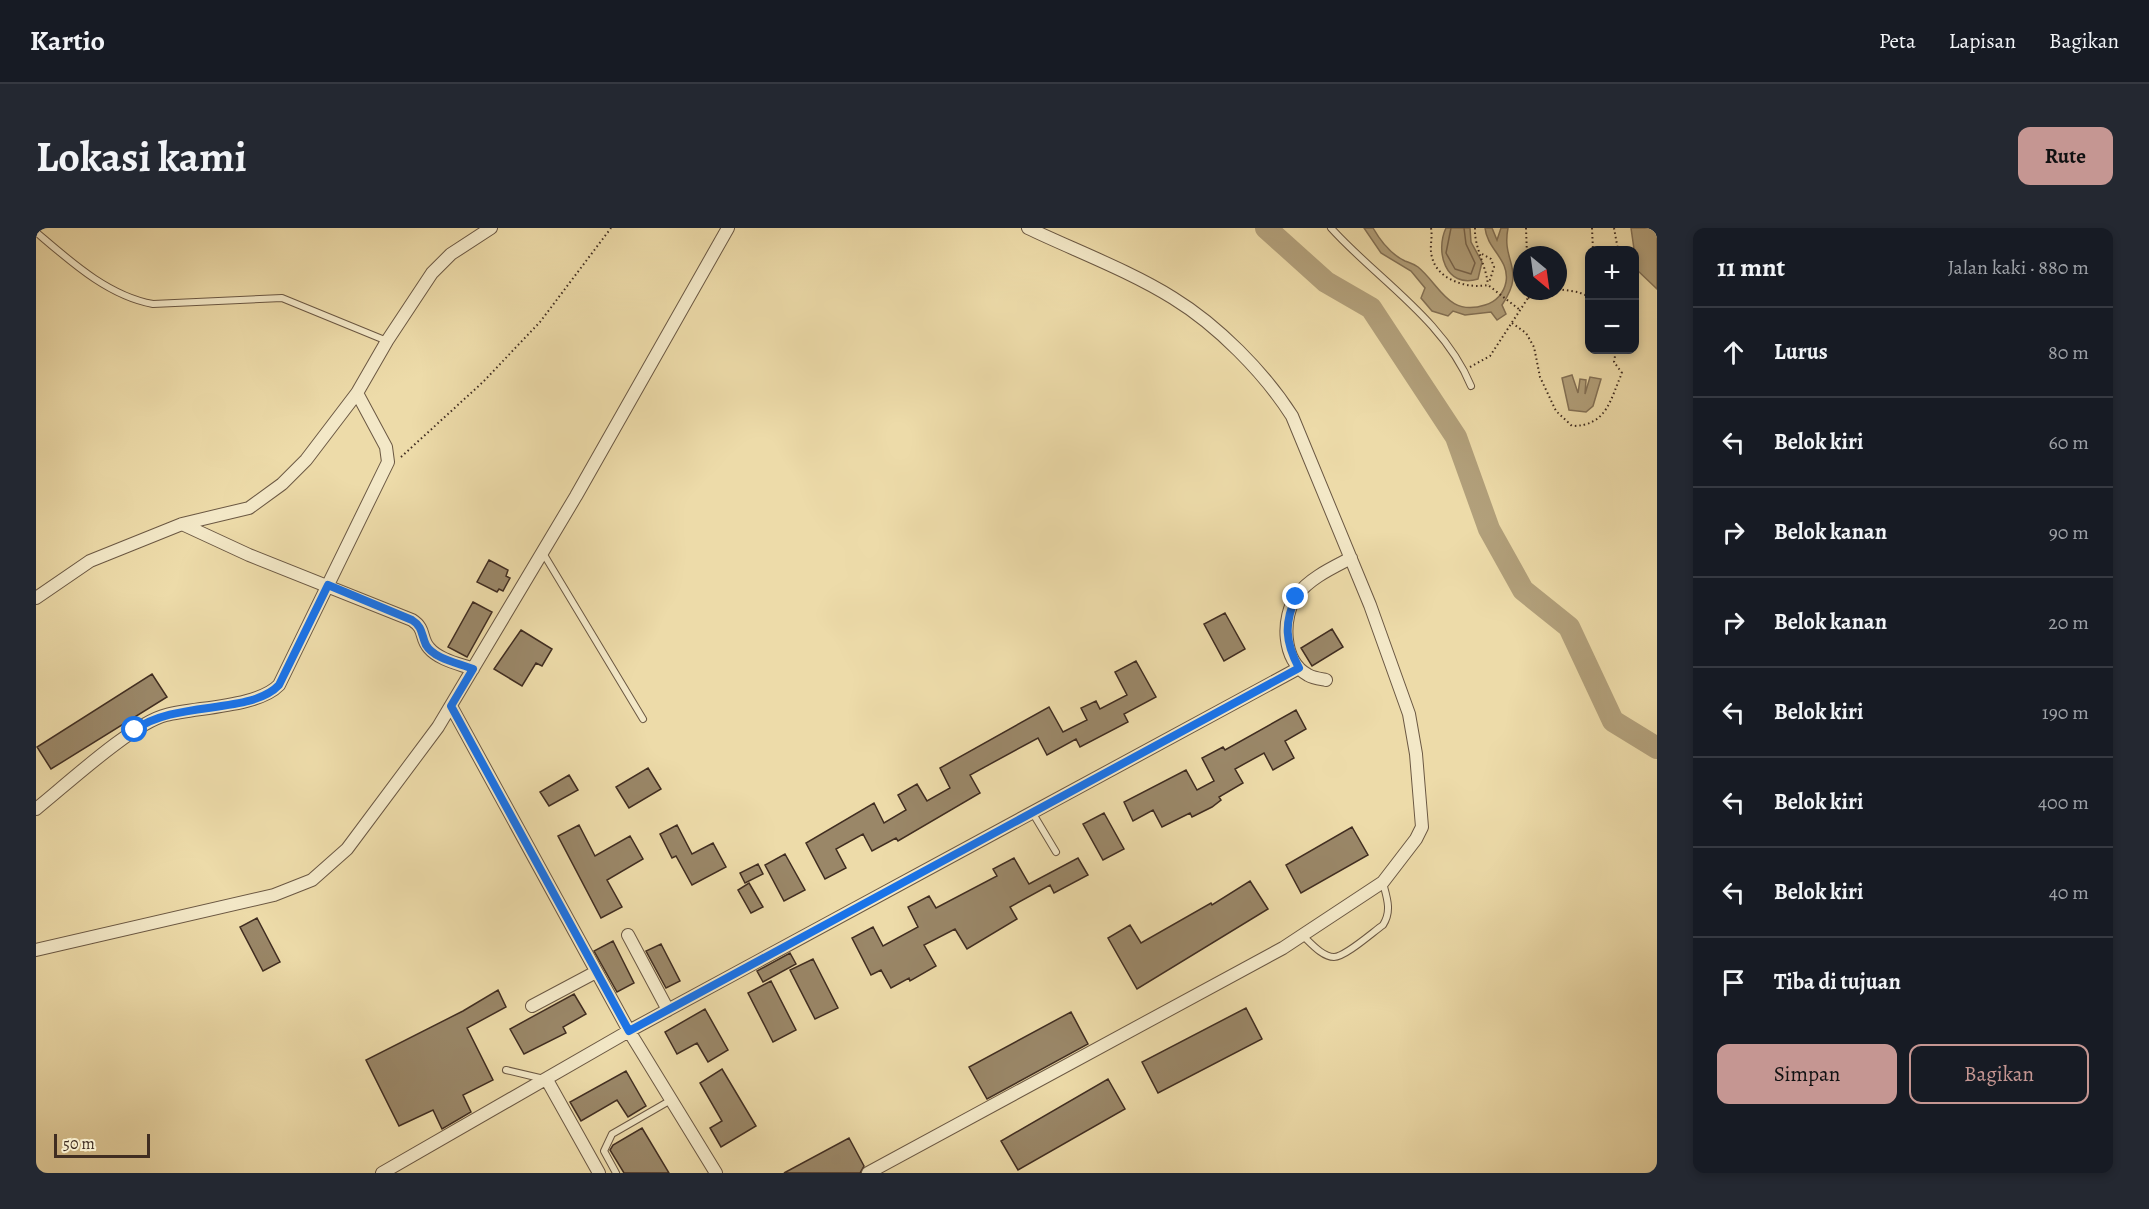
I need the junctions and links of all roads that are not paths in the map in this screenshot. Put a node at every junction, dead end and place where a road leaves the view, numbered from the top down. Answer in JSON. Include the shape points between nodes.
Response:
{"nodes":[{"id":1,"x":491,"y":228,"type":"edge"},
{"id":2,"x":728,"y":228,"type":"edge"},
{"id":3,"x":1028,"y":228,"type":"edge"},
{"id":4,"x":1331,"y":228,"type":"edge"},
{"id":5,"x":36,"y":232,"type":"edge"},
{"id":6,"x":387,"y":341,"type":"junction"},
{"id":7,"x":1471,"y":386,"type":"dead end"},
{"id":8,"x":357,"y":393,"type":"junction"},
{"id":9,"x":182,"y":524,"type":"junction"},
{"id":10,"x":542,"y":553,"type":"junction"},
{"id":11,"x":1351,"y":558,"type":"junction"},
{"id":12,"x":328,"y":585,"type":"junction"},
{"id":13,"x":36,"y":598,"type":"edge"},
{"id":14,"x":1299,"y":668,"type":"junction"},
{"id":15,"x":473,"y":669,"type":"junction"},
{"id":16,"x":1326,"y":680,"type":"dead end"},
{"id":17,"x":451,"y":706,"type":"junction"},
{"id":18,"x":643,"y":719,"type":"dead end"},
{"id":19,"x":36,"y":809,"type":"edge"},
{"id":20,"x":1032,"y":811,"type":"junction"},
{"id":21,"x":1056,"y":852,"type":"dead end"},
{"id":22,"x":1383,"y":882,"type":"junction"},
{"id":23,"x":628,"y":935,"type":"dead end"},
{"id":24,"x":1302,"y":936,"type":"junction"},
{"id":25,"x":36,"y":950,"type":"edge"},
{"id":26,"x":596,"y":972,"type":"junction"},
{"id":27,"x":532,"y":1006,"type":"dead end"},
{"id":28,"x":668,"y":1010,"type":"junction"},
{"id":29,"x":629,"y":1031,"type":"junction"},
{"id":30,"x":506,"y":1070,"type":"dead end"},
{"id":31,"x":547,"y":1080,"type":"junction"},
{"id":32,"x":671,"y":1100,"type":"junction"},
{"id":33,"x":383,"y":1173,"type":"edge"},
{"id":34,"x":599,"y":1173,"type":"edge"},
{"id":35,"x":616,"y":1173,"type":"edge"},
{"id":36,"x":716,"y":1173,"type":"edge"},
{"id":37,"x":868,"y":1173,"type":"edge"}],
"edges":[{"from":1,"to":6,"type":"street","via":[[451,254],[432,273]]},
{"from":2,"to":10,"type":"street"},
{"from":3,"to":11,"type":"street","via":[[1171,296],[1258,370],[1292,416]]},
{"from":4,"to":7,"type":"lane","via":[[1424,318],[1465,370]]},
{"from":5,"to":6,"type":"lane","via":[[80,269],[134,301],[153,304],[282,298]]},
{"from":6,"to":8,"type":"street"},
{"from":8,"to":9,"type":"street","via":[[306,460],[254,505]]},
{"from":8,"to":12,"type":"street","via":[[386,447],[387,462]]},
{"from":9,"to":12,"type":"street"},
{"from":9,"to":13,"type":"street","via":[[90,561]]},
{"from":10,"to":15,"type":"street"},
{"from":10,"to":18,"type":"lane"},
{"from":11,"to":14,"type":"street","via":[[1318,576],[1296,597],[1286,626],[1289,649]]},
{"from":11,"to":22,"type":"street","via":[[1409,714],[1416,753],[1422,827],[1403,860]]},
{"from":12,"to":15,"type":"street","via":[[412,620],[421,626],[427,647],[434,653]]},
{"from":12,"to":19,"type":"street","via":[[274,691],[250,700],[194,708],[152,720]]},
{"from":14,"to":16,"type":"street","via":[[1309,676]]},
{"from":14,"to":20,"type":"street"},
{"from":15,"to":17,"type":"street"},
{"from":17,"to":25,"type":"street","via":[[366,827],[312,880],[274,896]]},
{"from":17,"to":26,"type":"street"},
{"from":20,"to":21,"type":"lane"},
{"from":20,"to":28,"type":"street"},
{"from":22,"to":24,"type":"street"},
{"from":22,"to":24,"type":"lane","via":[[1389,907],[1386,920],[1343,955],[1328,955]]},
{"from":23,"to":28,"type":"street"},
{"from":24,"to":37,"type":"street"},
{"from":26,"to":27,"type":"street"},
{"from":26,"to":29,"type":"street"},
{"from":28,"to":29,"type":"street"},
{"from":29,"to":31,"type":"street"},
{"from":29,"to":32,"type":"street"},
{"from":30,"to":31,"type":"lane"},
{"from":31,"to":33,"type":"street"},
{"from":31,"to":34,"type":"street"},
{"from":32,"to":35,"type":"lane","via":[[612,1134],[604,1151]]},
{"from":32,"to":36,"type":"street"}]}
